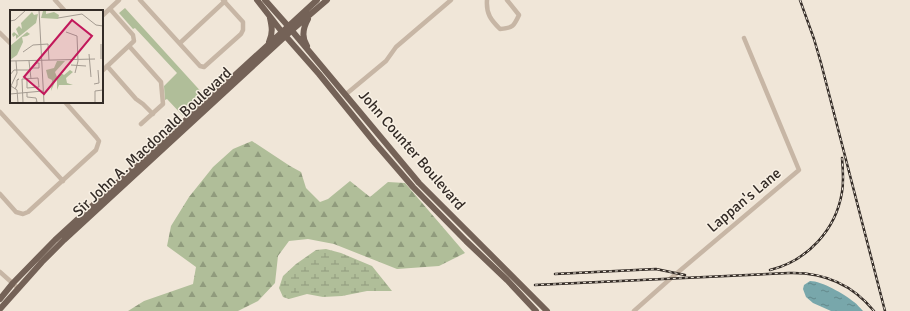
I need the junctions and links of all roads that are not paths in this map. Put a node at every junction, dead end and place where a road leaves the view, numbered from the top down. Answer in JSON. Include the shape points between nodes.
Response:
{"nodes":[{"id":1,"x":55,"y":0,"type":"edge"},
{"id":2,"x":118,"y":0,"type":"edge"},
{"id":3,"x":140,"y":0,"type":"edge"},
{"id":4,"x":257,"y":0,"type":"edge"},
{"id":5,"x":265,"y":0,"type":"edge"},
{"id":6,"x":317,"y":0,"type":"edge"},
{"id":7,"x":327,"y":0,"type":"edge"},
{"id":8,"x":451,"y":0,"type":"edge"},
{"id":9,"x":487,"y":0,"type":"edge"},
{"id":10,"x":507,"y":0,"type":"edge"},
{"id":11,"x":224,"y":1,"type":"edge"},
{"id":12,"x":110,"y":9,"type":"junction"},
{"id":13,"x":64,"y":10,"type":"edge"},
{"id":14,"x":103,"y":15,"type":"edge"},
{"id":15,"x":270,"y":16,"type":"junction"},
{"id":16,"x":309,"y":16,"type":"junction"},
{"id":17,"x":290,"y":28,"type":"junction"},
{"id":18,"x":1,"y":34,"type":"edge"},
{"id":19,"x":284,"y":34,"type":"junction"},
{"id":20,"x":744,"y":38,"type":"dead end"},
{"id":21,"x":10,"y":43,"type":"edge"},
{"id":22,"x":180,"y":44,"type":"junction"},
{"id":23,"x":268,"y":45,"type":"junction"},
{"id":24,"x":129,"y":46,"type":"junction"},
{"id":25,"x":316,"y":60,"type":"junction"},
{"id":26,"x":107,"y":66,"type":"junction"},
{"id":27,"x":103,"y":70,"type":"edge"},
{"id":28,"x":346,"y":95,"type":"junction"},
{"id":29,"x":65,"y":103,"type":"edge"},
{"id":30,"x":0,"y":112,"type":"edge"},
{"id":31,"x":153,"y":114,"type":"junction"},
{"id":32,"x":141,"y":124,"type":"dead end"},
{"id":33,"x":63,"y":180,"type":"junction"},
{"id":34,"x":0,"y":194,"type":"edge"},
{"id":35,"x":0,"y":272,"type":"edge"},
{"id":36,"x":13,"y":283,"type":"junction"},
{"id":37,"x":18,"y":288,"type":"junction"},
{"id":38,"x":0,"y":299,"type":"edge"},
{"id":39,"x":0,"y":309,"type":"edge"},
{"id":40,"x":536,"y":311,"type":"edge"},
{"id":41,"x":547,"y":311,"type":"edge"},
{"id":42,"x":634,"y":311,"type":"edge"}],
"edges":[{"from":1,"to":13,"type":"street"},
{"from":2,"to":12,"type":"street"},
{"from":3,"to":22,"type":"street"},
{"from":4,"to":15,"type":"main road","name":"John Counter Boulevard"},
{"from":5,"to":17,"type":"main road","name":"John Counter Boulevard"},
{"from":6,"to":17,"type":"main road","name":"Sir John A. Macdonald Boulevard"},
{"from":7,"to":16,"type":"main road","name":"Sir John A. Macdonald Boulevard"},
{"from":8,"to":28,"type":"street","via":[[396,47],[386,61]]},
{"from":9,"to":10,"type":"street","via":[[491,19],[500,29],[515,25],[519,15]]},
{"from":11,"to":22,"type":"street"},
{"from":11,"to":22,"type":"street","via":[[243,22],[244,30],[241,34],[204,67],[200,66]]},
{"from":12,"to":14,"type":"street"},
{"from":12,"to":24,"type":"street","via":[[134,35],[134,41]]},
{"from":15,"to":19,"type":"main road","name":"John Counter Boulevard"},
{"from":15,"to":23,"type":"main road","via":[[272,36]]},
{"from":16,"to":17,"type":"main road","name":"Sir John A. Macdonald Boulevard"},
{"from":16,"to":25,"type":"main road","via":[[303,33],[305,42]]},
{"from":17,"to":19,"type":"main road","name":"Sir John A. Macdonald Boulevard"},
{"from":17,"to":25,"type":"main road","name":"John Counter Boulevard"},
{"from":18,"to":21,"type":"street"},
{"from":19,"to":23,"type":"main road","name":"Sir John A. Macdonald Boulevard"},
{"from":19,"to":37,"type":"main road","name":"Sir John A. Macdonald Boulevard","via":[[64,240]]},
{"from":19,"to":40,"type":"main road","name":"John Counter Boulevard","via":[[413,187]]},
{"from":20,"to":42,"type":"street","name":"Lappan's Lane","via":[[799,170]]},
{"from":23,"to":36,"type":"main road","name":"Sir John A. Macdonald Boulevard","via":[[55,240]]},
{"from":24,"to":26,"type":"street"},
{"from":24,"to":31,"type":"street","via":[[161,82],[163,104]]},
{"from":25,"to":28,"type":"main road","name":"John Counter Boulevard"},
{"from":26,"to":27,"type":"street"},
{"from":26,"to":31,"type":"street"},
{"from":28,"to":41,"type":"main road","name":"John Counter Boulevard","via":[[419,183]]},
{"from":29,"to":33,"type":"street","via":[[99,141],[96,150]]},
{"from":30,"to":33,"type":"street"},
{"from":31,"to":32,"type":"street"},
{"from":33,"to":34,"type":"street","via":[[23,214],[16,212]]},
{"from":35,"to":36,"type":"street"},
{"from":36,"to":37,"type":"street"},
{"from":36,"to":38,"type":"main road","name":"Sir John A. Macdonald Boulevard"},
{"from":37,"to":39,"type":"main road","name":"Sir John A. Macdonald Boulevard"}]}
